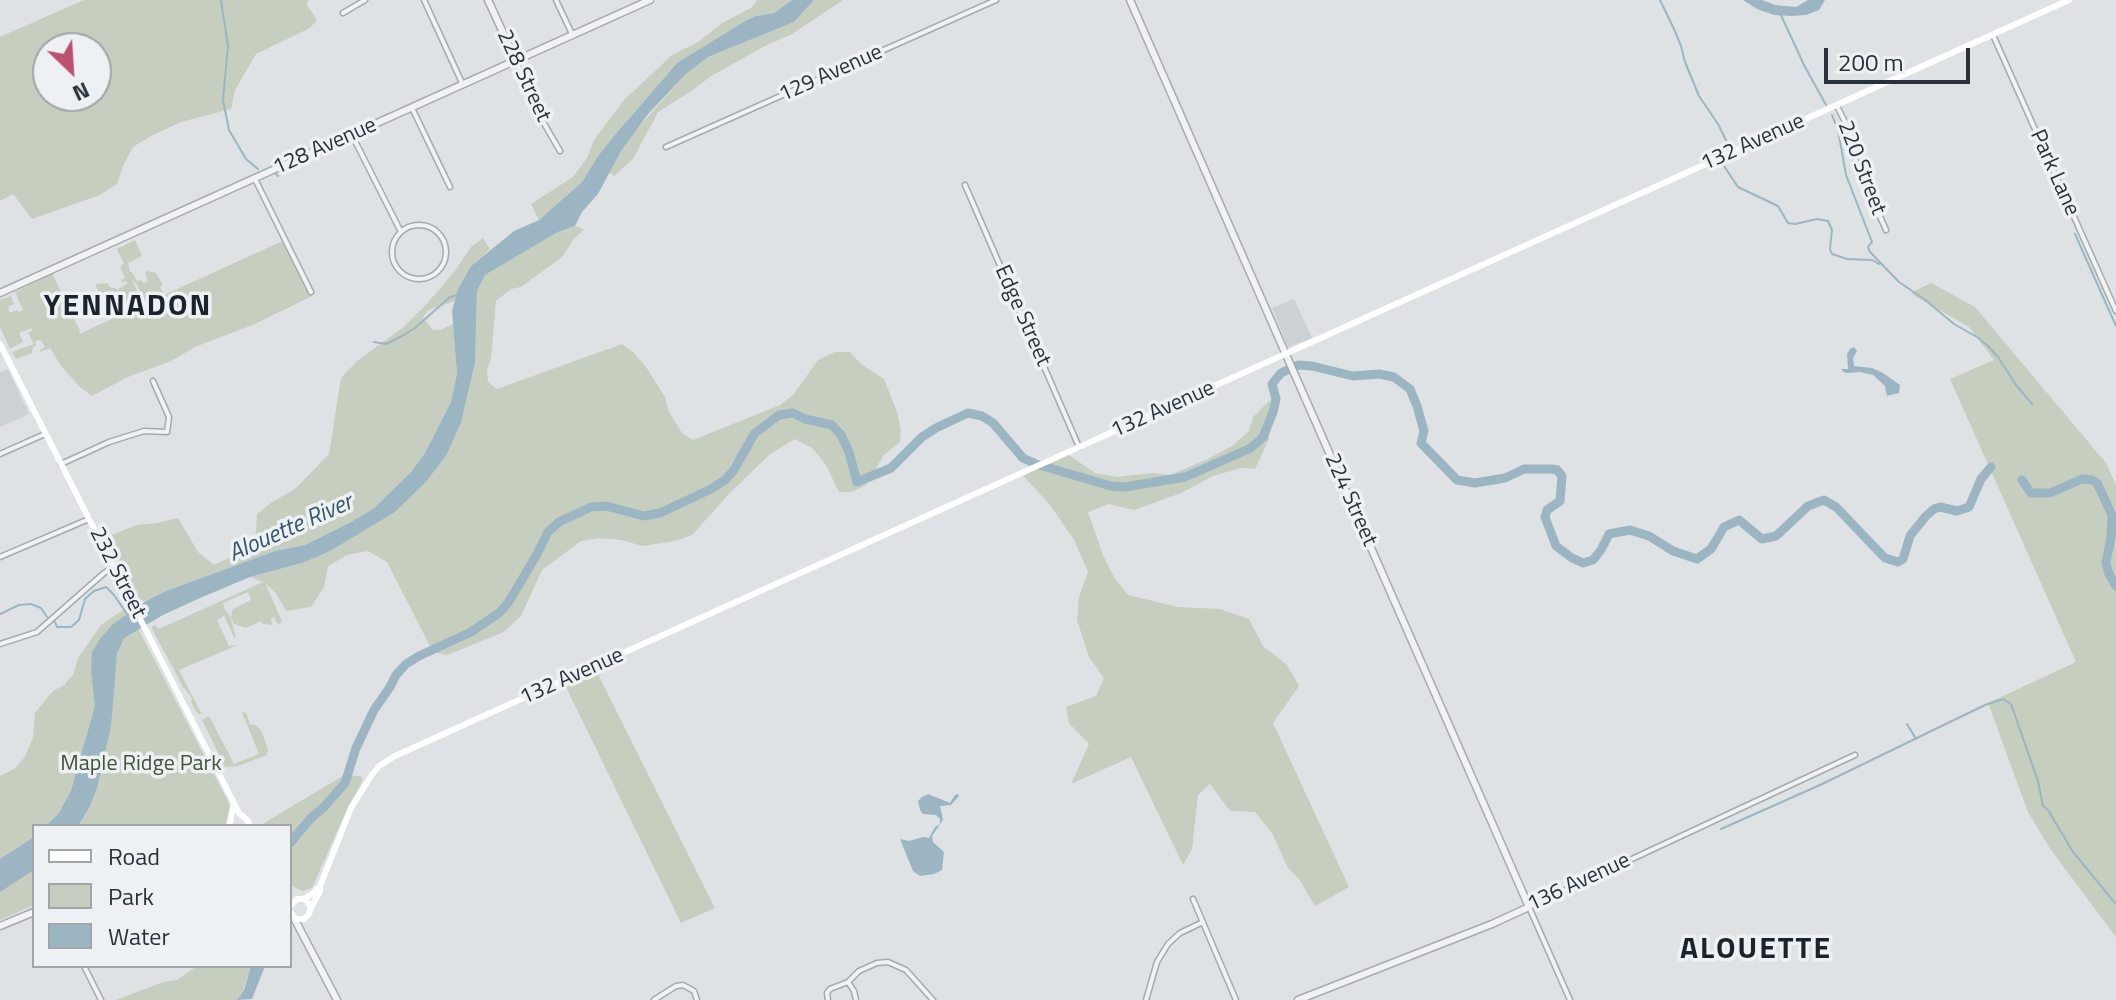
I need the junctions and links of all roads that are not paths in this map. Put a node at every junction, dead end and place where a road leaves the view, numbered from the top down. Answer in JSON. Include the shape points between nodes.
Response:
{"nodes":[{"id":1,"x":365,"y":0,"type":"edge"},
{"id":2,"x":424,"y":0,"type":"edge"},
{"id":3,"x":488,"y":0,"type":"edge"},
{"id":4,"x":556,"y":0,"type":"edge"},
{"id":5,"x":650,"y":0,"type":"edge"},
{"id":6,"x":996,"y":0,"type":"edge"},
{"id":7,"x":1130,"y":0,"type":"edge"},
{"id":8,"x":2069,"y":0,"type":"edge"},
{"id":9,"x":343,"y":13,"type":"dead end"},
{"id":10,"x":573,"y":35,"type":"junction"},
{"id":11,"x":1993,"y":35,"type":"junction"},
{"id":12,"x":516,"y":61,"type":"junction"},
{"id":13,"x":463,"y":85,"type":"junction"},
{"id":14,"x":1837,"y":106,"type":"junction"},
{"id":15,"x":412,"y":108,"type":"junction"},
{"id":16,"x":352,"y":135,"type":"junction"},
{"id":17,"x":666,"y":147,"type":"dead end"},
{"id":18,"x":560,"y":151,"type":"dead end"},
{"id":19,"x":255,"y":179,"type":"junction"},
{"id":20,"x":965,"y":185,"type":"dead end"},
{"id":21,"x":450,"y":187,"type":"dead end"},
{"id":22,"x":1886,"y":230,"type":"dead end"},
{"id":23,"x":401,"y":232,"type":"junction"},
{"id":24,"x":311,"y":292,"type":"dead end"},
{"id":25,"x":0,"y":293,"type":"edge"},
{"id":26,"x":2116,"y":311,"type":"edge"},
{"id":27,"x":0,"y":344,"type":"edge"},
{"id":28,"x":1286,"y":358,"type":"junction"},
{"id":29,"x":153,"y":381,"type":"dead end"},
{"id":30,"x":46,"y":433,"type":"junction"},
{"id":31,"x":1079,"y":447,"type":"junction"},
{"id":32,"x":0,"y":454,"type":"edge"},
{"id":33,"x":61,"y":464,"type":"junction"},
{"id":34,"x":89,"y":519,"type":"junction"},
{"id":35,"x":0,"y":557,"type":"edge"},
{"id":36,"x":114,"y":567,"type":"junction"},
{"id":37,"x":0,"y":644,"type":"edge"},
{"id":38,"x":1855,"y":755,"type":"dead end"},
{"id":39,"x":234,"y":803,"type":"junction"},
{"id":40,"x":242,"y":817,"type":"junction"},
{"id":41,"x":229,"y":824,"type":"edge"},
{"id":42,"x":249,"y":824,"type":"edge"},
{"id":43,"x":320,"y":886,"type":"junction"},
{"id":44,"x":292,"y":893,"type":"edge"},
{"id":45,"x":300,"y":899,"type":"junction"},
{"id":46,"x":1193,"y":899,"type":"dead end"},
{"id":47,"x":292,"y":904,"type":"edge"},
{"id":48,"x":1529,"y":907,"type":"junction"},
{"id":49,"x":311,"y":908,"type":"junction"},
{"id":50,"x":32,"y":913,"type":"edge"},
{"id":51,"x":292,"y":915,"type":"edge"},
{"id":52,"x":307,"y":917,"type":"junction"},
{"id":53,"x":1203,"y":922,"type":"junction"},
{"id":54,"x":0,"y":926,"type":"edge"},
{"id":55,"x":305,"y":937,"type":"junction"},
{"id":56,"x":85,"y":968,"type":"edge"},
{"id":57,"x":848,"y":982,"type":"junction"},
{"id":58,"x":101,"y":1000,"type":"edge"},
{"id":59,"x":337,"y":1000,"type":"edge"},
{"id":60,"x":654,"y":1000,"type":"edge"},
{"id":61,"x":697,"y":1000,"type":"edge"},
{"id":62,"x":828,"y":1000,"type":"edge"},
{"id":63,"x":856,"y":1000,"type":"edge"},
{"id":64,"x":933,"y":1000,"type":"edge"},
{"id":65,"x":1146,"y":1000,"type":"edge"},
{"id":66,"x":1236,"y":1000,"type":"edge"},
{"id":67,"x":1298,"y":1000,"type":"edge"},
{"id":68,"x":1570,"y":1000,"type":"edge"}],
"edges":[{"from":1,"to":9,"type":"street"},
{"from":2,"to":13,"type":"street"},
{"from":3,"to":12,"type":"street","name":"228 Street"},
{"from":4,"to":10,"type":"street"},
{"from":5,"to":10,"type":"street","name":"128 Avenue"},
{"from":6,"to":17,"type":"street","name":"129 Avenue"},
{"from":7,"to":28,"type":"street","name":"224 Street"},
{"from":8,"to":11,"type":"main road","name":"132 Avenue"},
{"from":10,"to":12,"type":"street","name":"128 Avenue"},
{"from":11,"to":14,"type":"main road","name":"132 Avenue"},
{"from":11,"to":26,"type":"street","name":"Park Lane"},
{"from":12,"to":13,"type":"street","name":"128 Avenue"},
{"from":12,"to":18,"type":"street","name":"228 Street"},
{"from":13,"to":15,"type":"street","name":"128 Avenue"},
{"from":14,"to":22,"type":"street","name":"220 Street"},
{"from":14,"to":28,"type":"main road","name":"132 Avenue"},
{"from":15,"to":16,"type":"street","name":"128 Avenue"},
{"from":15,"to":21,"type":"street"},
{"from":16,"to":19,"type":"street","name":"128 Avenue"},
{"from":16,"to":23,"type":"street"},
{"from":19,"to":24,"type":"street"},
{"from":19,"to":25,"type":"street","name":"128 Avenue"},
{"from":20,"to":31,"type":"street","name":"Edge Street"},
{"from":23,"to":23,"type":"street","via":[[392,251],[400,271],[421,279],[440,269],[446,248],[438,233],[422,225]]},
{"from":27,"to":30,"type":"main road","name":"232 Street"},
{"from":28,"to":31,"type":"main road","name":"132 Avenue"},
{"from":28,"to":48,"type":"street","name":"224 Street"},
{"from":29,"to":33,"type":"street","via":[[169,417],[167,432],[144,431]]},
{"from":30,"to":32,"type":"street"},
{"from":30,"to":33,"type":"main road","name":"232 Street"},
{"from":31,"to":43,"type":"main road","name":"132 Avenue","via":[[393,757],[379,766],[351,808]]},
{"from":33,"to":34,"type":"main road","name":"232 Street"},
{"from":34,"to":35,"type":"street"},
{"from":34,"to":36,"type":"main road","name":"232 Street"},
{"from":36,"to":37,"type":"street","via":[[37,632]]},
{"from":36,"to":39,"type":"main road","name":"232 Street"},
{"from":38,"to":48,"type":"street","name":"136 Avenue"},
{"from":39,"to":40,"type":"main road","name":"232 Street"},
{"from":39,"to":41,"type":"main road"},
{"from":40,"to":41,"type":"main road"},
{"from":40,"to":42,"type":"main road","name":"232 Street"},
{"from":43,"to":45,"type":"main road","name":"132 Avenue"},
{"from":43,"to":49,"type":"main road","name":"132 Avenue"},
{"from":44,"to":45,"type":"main road"},
{"from":45,"to":47,"type":"main road","name":"132 Avenue"},
{"from":45,"to":49,"type":"main road"},
{"from":46,"to":53,"type":"street"},
{"from":48,"to":67,"type":"street","name":"136 Avenue"},
{"from":48,"to":68,"type":"street","name":"224 Street"},
{"from":49,"to":52,"type":"main road","name":"132 Avenue"},
{"from":50,"to":54,"type":"street"},
{"from":51,"to":52,"type":"main road"},
{"from":51,"to":55,"type":"street"},
{"from":52,"to":55,"type":"street"},
{"from":53,"to":65,"type":"street","via":[[1168,944]]},
{"from":53,"to":66,"type":"street"},
{"from":55,"to":59,"type":"street"},
{"from":56,"to":58,"type":"street"},
{"from":57,"to":62,"type":"street","via":[[830,989]]},
{"from":57,"to":63,"type":"street"},
{"from":57,"to":64,"type":"street","via":[[859,971],[888,962],[906,970]]},
{"from":60,"to":61,"type":"street","via":[[683,985]]}]}
